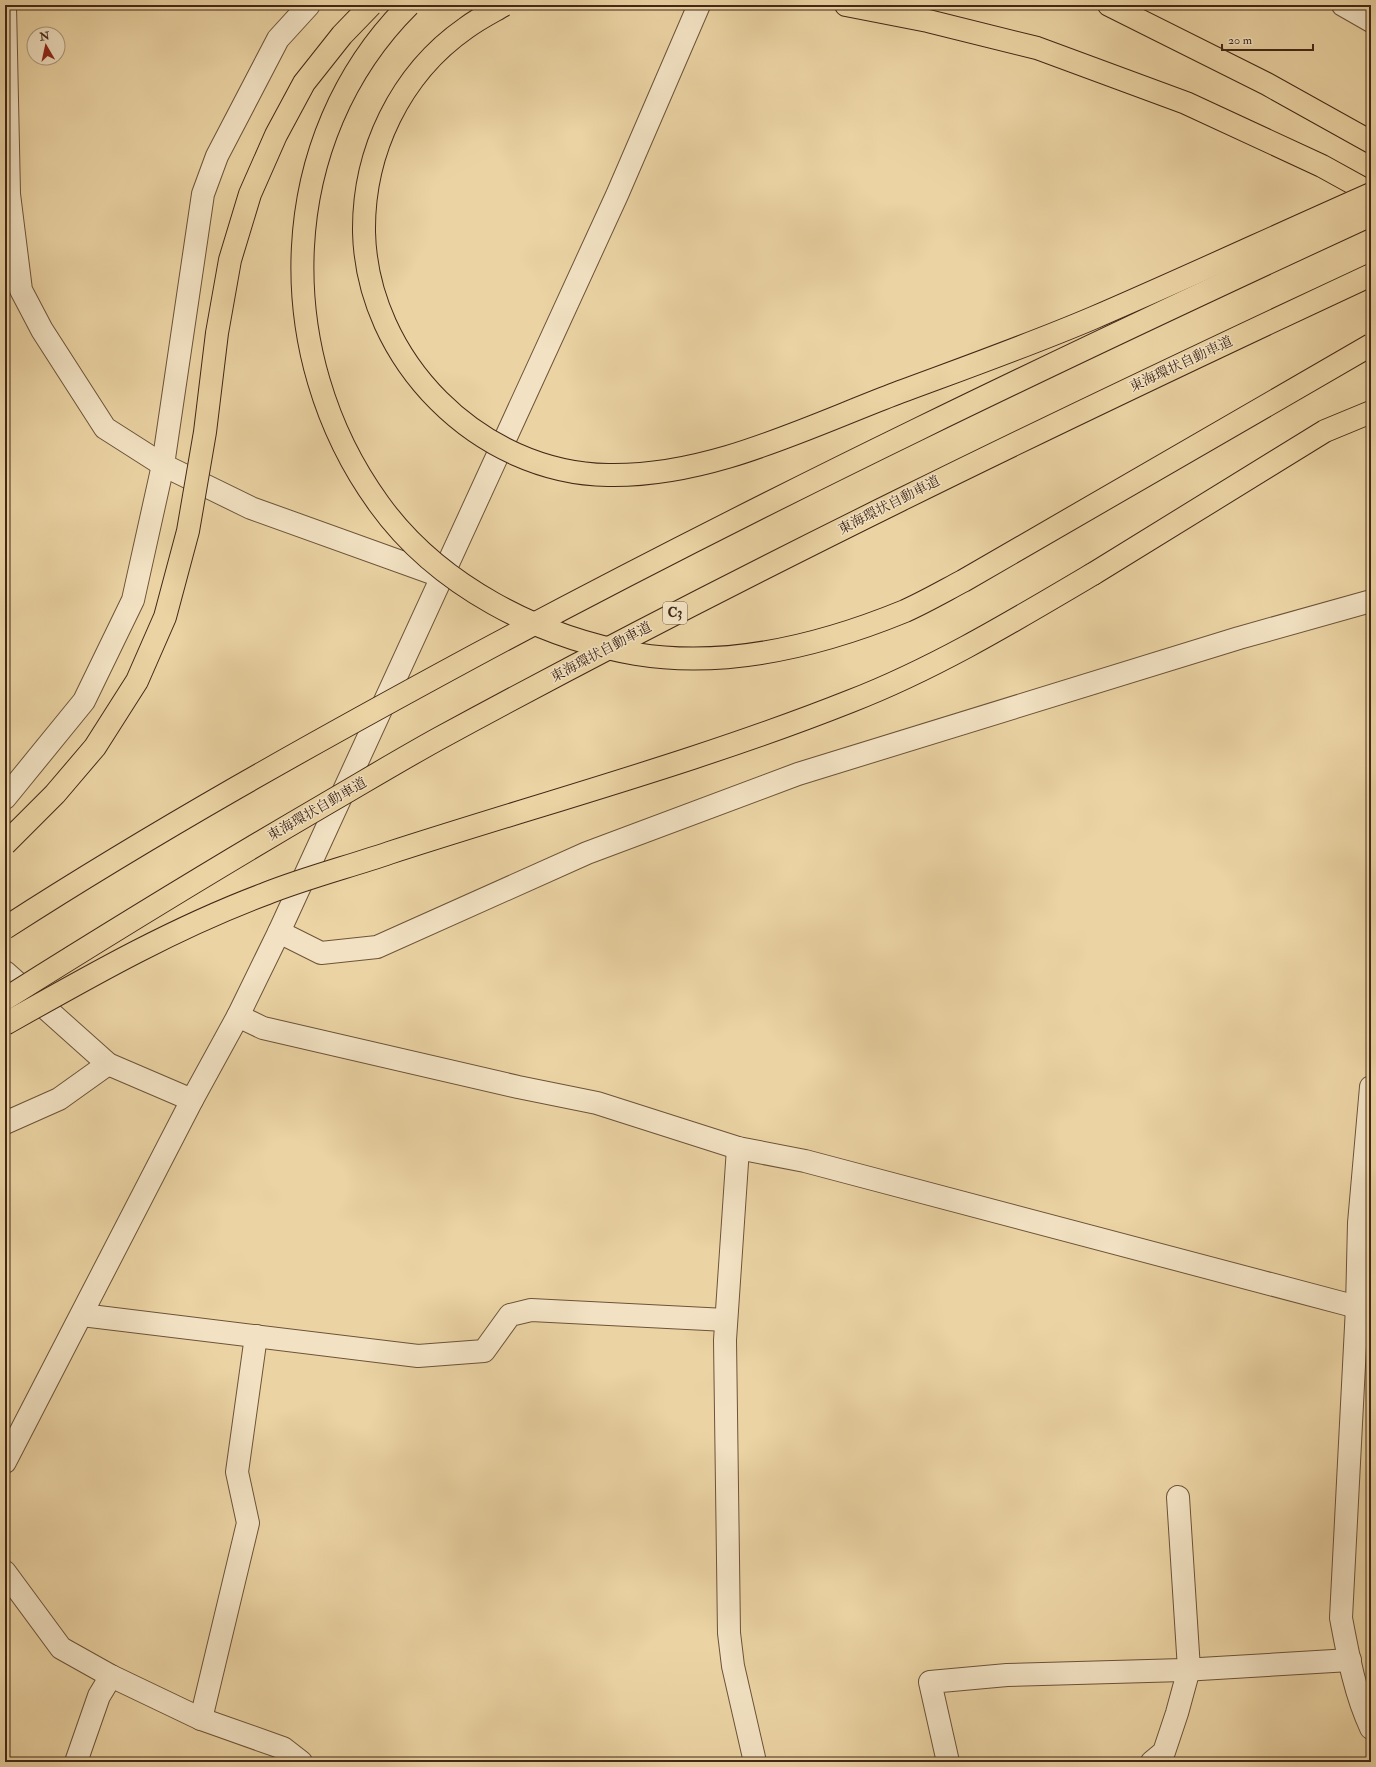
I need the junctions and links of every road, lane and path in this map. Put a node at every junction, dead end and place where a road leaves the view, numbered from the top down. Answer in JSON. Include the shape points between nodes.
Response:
{"nodes":[{"id":1,"x":309,"y":5,"type":"edge"},
{"id":2,"x":370,"y":5,"type":"edge"},
{"id":3,"x":409,"y":5,"type":"edge"},
{"id":4,"x":504,"y":5,"type":"edge"},
{"id":5,"x":699,"y":5,"type":"edge"},
{"id":6,"x":846,"y":5,"type":"edge"},
{"id":7,"x":1110,"y":5,"type":"edge"},
{"id":8,"x":1343,"y":5,"type":"edge"},
{"id":9,"x":5,"y":6,"type":"edge"},
{"id":10,"x":1371,"y":21,"type":"edge"},
{"id":11,"x":1371,"y":142,"type":"edge"},
{"id":12,"x":1371,"y":193,"type":"edge"},
{"id":13,"x":1371,"y":215,"type":"edge"},
{"id":14,"x":1371,"y":275,"type":"edge"},
{"id":15,"x":13,"y":290,"type":"edge"},
{"id":16,"x":1371,"y":345,"type":"edge"},
{"id":17,"x":1371,"y":412,"type":"edge"},
{"id":18,"x":162,"y":465,"type":"junction"},
{"id":19,"x":443,"y":577,"type":"junction"},
{"id":20,"x":1371,"y":601,"type":"edge"},
{"id":21,"x":5,"y":798,"type":"edge"},
{"id":22,"x":5,"y":844,"type":"edge"},
{"id":23,"x":5,"y":928,"type":"edge"},
{"id":24,"x":279,"y":932,"type":"junction"},
{"id":25,"x":5,"y":972,"type":"edge"},
{"id":26,"x":5,"y":999,"type":"edge"},
{"id":27,"x":238,"y":1016,"type":"junction"},
{"id":28,"x":5,"y":1024,"type":"edge"},
{"id":29,"x":108,"y":1064,"type":"junction"},
{"id":30,"x":1371,"y":1086,"type":"edge"},
{"id":31,"x":192,"y":1100,"type":"junction"},
{"id":32,"x":5,"y":1123,"type":"edge"},
{"id":33,"x":738,"y":1148,"type":"junction"},
{"id":34,"x":1364,"y":1306,"type":"edge"},
{"id":35,"x":82,"y":1315,"type":"junction"},
{"id":36,"x":726,"y":1320,"type":"junction"},
{"id":37,"x":256,"y":1336,"type":"junction"},
{"id":38,"x":5,"y":1462,"type":"edge"},
{"id":39,"x":1178,"y":1497,"type":"dead end"},
{"id":40,"x":5,"y":1572,"type":"edge"},
{"id":41,"x":1350,"y":1660,"type":"junction"},
{"id":42,"x":1189,"y":1669,"type":"junction"},
{"id":43,"x":111,"y":1676,"type":"junction"},
{"id":44,"x":201,"y":1718,"type":"junction"},
{"id":45,"x":1371,"y":1728,"type":"edge"},
{"id":46,"x":76,"y":1762,"type":"edge"},
{"id":47,"x":301,"y":1762,"type":"edge"},
{"id":48,"x":756,"y":1762,"type":"edge"},
{"id":49,"x":948,"y":1762,"type":"edge"},
{"id":50,"x":1152,"y":1762,"type":"edge"}],
"edges":[{"from":1,"to":18,"type":"street","via":[[278,39],[217,156],[203,194]]},
{"from":2,"to":22,"type":"highway","bridge":true,"via":[[304,83],[276,134],[250,194],[230,260],[188,531],[165,617],[140,674],[95,747],[55,794]]},
{"from":3,"to":16,"type":"highway","bridge":true,"via":[[368,52],[344,90],[324,136],[312,179],[304,230],[302,279],[306,330],[332,423],[353,464],[380,506],[412,542],[452,577],[492,604],[535,625],[637,654],[690,658],[754,654],[799,646],[854,630],[908,610],[963,581]]},
{"from":4,"to":12,"type":"highway","bridge":true,"via":[[465,28],[427,62],[398,101],[378,141],[366,186],[364,234],[371,284],[387,330],[410,368],[437,401],[470,429],[510,452],[556,469],[607,475],[664,472],[725,458],[1090,319]]},
{"from":5,"to":19,"type":"street","via":[[617,195]]},
{"from":6,"to":12,"type":"highway","via":[[928,21],[1037,48],[1186,103],[1322,166]]},
{"from":7,"to":11,"type":"highway","via":[[1267,84]]},
{"from":8,"to":10,"type":"street"},
{"from":9,"to":15,"type":"street"},
{"from":13,"to":23,"type":"highway","bridge":true,"via":[[1106,338],[868,453],[619,579],[367,714],[193,812]]},
{"from":14,"to":26,"type":"highway","name":"東海環状自動車道","number":"C3","bridge":true,"via":[[915,492],[666,618],[435,741],[228,861]]},
{"from":15,"to":18,"type":"street","via":[[106,428]]},
{"from":17,"to":28,"type":"highway","bridge":true,"via":[[1325,431],[1019,618],[949,656],[854,700],[653,771],[266,893],[175,932],[95,973]]},
{"from":18,"to":19,"type":"street","via":[[251,508]]},
{"from":18,"to":21,"type":"street","via":[[133,600],[84,701]]},
{"from":19,"to":24,"type":"street"},
{"from":20,"to":24,"type":"street","via":[[1239,638],[798,774],[587,853],[377,947],[321,953]]},
{"from":24,"to":27,"type":"street"},
{"from":25,"to":29,"type":"street"},
{"from":27,"to":31,"type":"street"},
{"from":27,"to":33,"type":"street","via":[[263,1028],[597,1103]]},
{"from":29,"to":31,"type":"street"},
{"from":29,"to":32,"type":"street","via":[[59,1099]]},
{"from":30,"to":34,"type":"street","via":[[1359,1223]]},
{"from":31,"to":35,"type":"street"},
{"from":33,"to":34,"type":"street","via":[[805,1161]]},
{"from":33,"to":36,"type":"street"},
{"from":34,"to":41,"type":"street","via":[[1341,1618]]},
{"from":35,"to":37,"type":"street"},
{"from":35,"to":38,"type":"street"},
{"from":36,"to":37,"type":"street","via":[[531,1310],[510,1315],[484,1351],[418,1356]]},
{"from":36,"to":48,"type":"street","via":[[729,1633],[732,1666]]},
{"from":37,"to":44,"type":"street","via":[[237,1472],[248,1523]]},
{"from":39,"to":42,"type":"street"},
{"from":40,"to":43,"type":"street","via":[[62,1648]]},
{"from":41,"to":42,"type":"street"},
{"from":41,"to":45,"type":"street","via":[[1364,1713]]},
{"from":42,"to":49,"type":"street","via":[[1007,1676],[930,1682]]},
{"from":42,"to":50,"type":"street","via":[[1178,1713],[1164,1752]]},
{"from":43,"to":44,"type":"street"},
{"from":43,"to":46,"type":"street","via":[[99,1696]]},
{"from":44,"to":47,"type":"street","via":[[282,1748]]}]}
